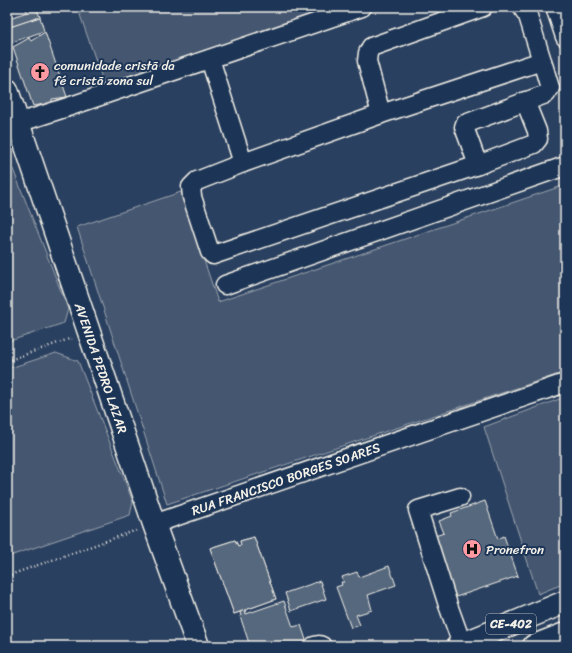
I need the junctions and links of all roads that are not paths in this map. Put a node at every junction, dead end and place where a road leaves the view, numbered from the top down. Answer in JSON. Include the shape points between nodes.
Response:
{"nodes":[{"id":1,"x":362,"y":7,"type":"edge"},
{"id":2,"x":483,"y":7,"type":"edge"},
{"id":3,"x":522,"y":7,"type":"edge"},
{"id":4,"x":555,"y":7,"type":"edge"},
{"id":5,"x":565,"y":37,"type":"edge"},
{"id":6,"x":210,"y":59,"type":"junction"},
{"id":7,"x":542,"y":61,"type":"junction"},
{"id":8,"x":7,"y":90,"type":"edge"},
{"id":9,"x":526,"y":101,"type":"junction"},
{"id":10,"x":381,"y":114,"type":"junction"},
{"id":11,"x":18,"y":123,"type":"junction"},
{"id":12,"x":243,"y":163,"type":"junction"},
{"id":13,"x":478,"y":165,"type":"junction"},
{"id":14,"x":565,"y":166,"type":"edge"},
{"id":15,"x":226,"y":285,"type":"dead end"},
{"id":16,"x":565,"y":383,"type":"edge"},
{"id":17,"x":460,"y":496,"type":"dead end"},
{"id":18,"x":154,"y":524,"type":"junction"},
{"id":19,"x":565,"y":602,"type":"edge"},
{"id":20,"x":565,"y":634,"type":"edge"},
{"id":21,"x":460,"y":645,"type":"edge"},
{"id":22,"x":198,"y":646,"type":"edge"},
{"id":23,"x":314,"y":646,"type":"edge"},
{"id":24,"x":322,"y":646,"type":"edge"},
{"id":25,"x":534,"y":646,"type":"edge"}],
"edges":[{"from":1,"to":6,"type":"street"},
{"from":2,"to":10,"type":"street","via":[[371,48],[367,61]]},
{"from":3,"to":7,"type":"street","via":[[528,16]]},
{"from":4,"to":5,"type":"street"},
{"from":6,"to":11,"type":"street"},
{"from":6,"to":12,"type":"street"},
{"from":7,"to":9,"type":"street","via":[[550,88],[546,94]]},
{"from":7,"to":10,"type":"street"},
{"from":8,"to":11,"type":"main road","name":"AVENIDA PEDRO LAZAR"},
{"from":9,"to":13,"type":"street","via":[[538,139],[525,148]]},
{"from":9,"to":13,"type":"street","via":[[465,124]]},
{"from":10,"to":12,"type":"street"},
{"from":11,"to":18,"type":"main road","name":"AVENIDA PEDRO LAZAR"},
{"from":12,"to":13,"type":"street","via":[[197,181],[191,187],[192,197],[213,256]]},
{"from":14,"to":15,"type":"street"},
{"from":16,"to":18,"type":"street","name":"RUA FRANCISCO BORGES SOARES"},
{"from":17,"to":21,"type":"street","via":[[418,510]]},
{"from":18,"to":22,"type":"main road","name":"AVENIDA PEDRO LAZAR"},
{"from":19,"to":21,"type":"main road","number":"CE-402"},
{"from":20,"to":25,"type":"main road","number":"CE-402"},
{"from":23,"to":24,"type":"street"}]}
